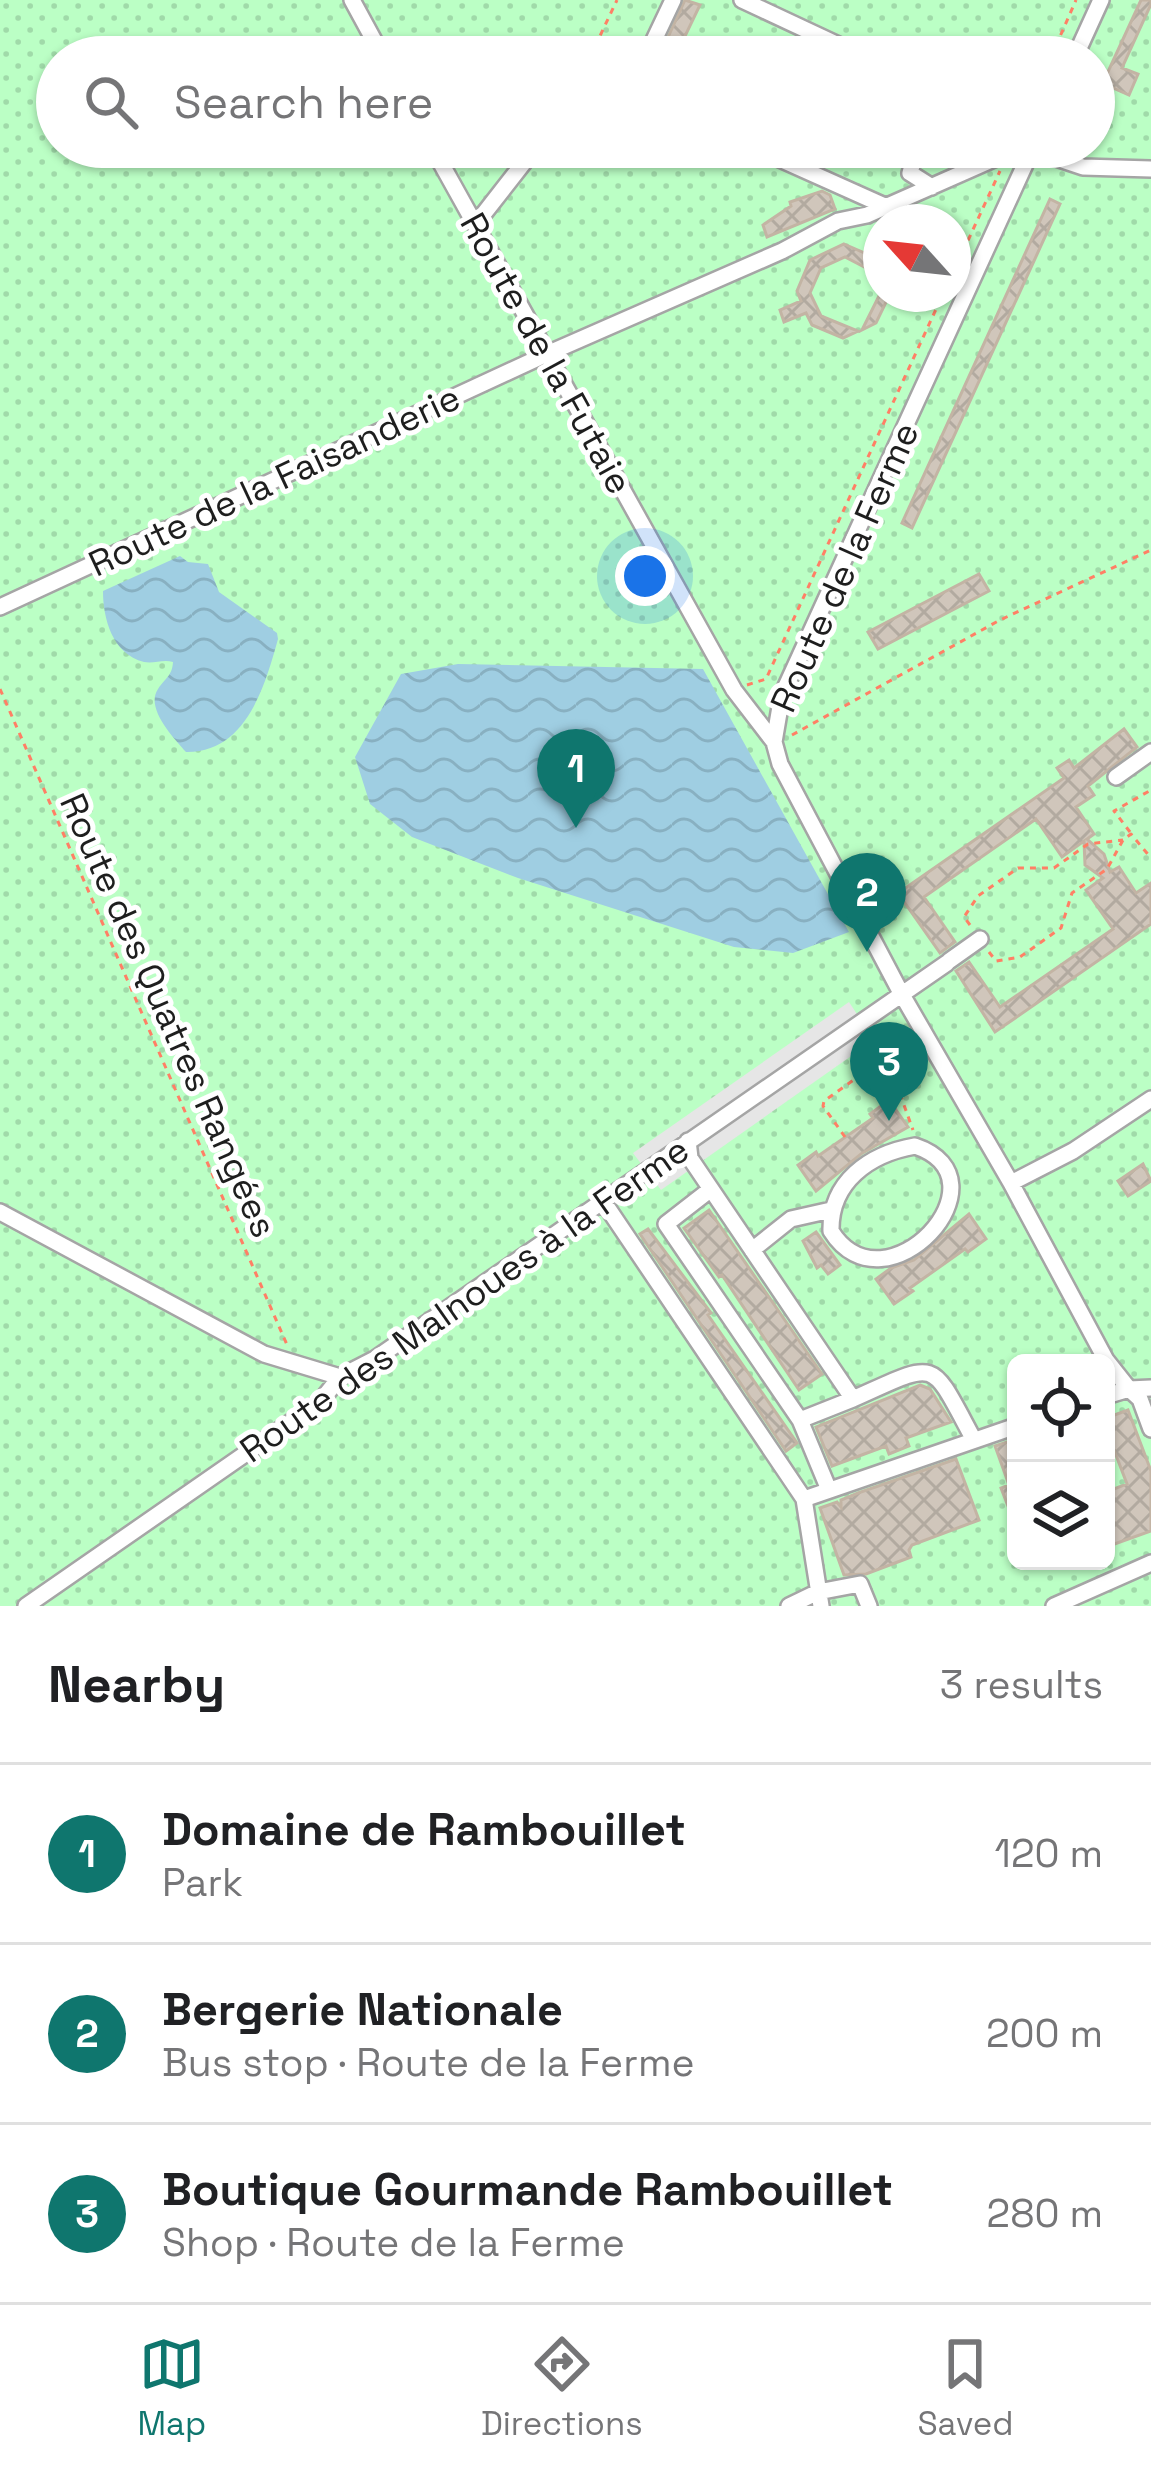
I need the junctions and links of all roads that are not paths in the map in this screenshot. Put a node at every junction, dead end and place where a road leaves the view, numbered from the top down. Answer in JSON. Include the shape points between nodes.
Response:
{"nodes":[{"id":1,"x":352,"y":0,"type":"edge"},
{"id":2,"x":673,"y":0,"type":"edge"},
{"id":3,"x":742,"y":0,"type":"edge"},
{"id":4,"x":1101,"y":0,"type":"edge"},
{"id":5,"x":372,"y":36,"type":"edge"},
{"id":6,"x":656,"y":36,"type":"edge"},
{"id":7,"x":819,"y":36,"type":"edge"},
{"id":8,"x":1085,"y":36,"type":"edge"},
{"id":9,"x":444,"y":168,"type":"edge"},
{"id":10,"x":520,"y":168,"type":"edge"},
{"id":11,"x":800,"y":168,"type":"edge"},
{"id":12,"x":911,"y":168,"type":"edge"},
{"id":13,"x":977,"y":168,"type":"edge"},
{"id":14,"x":1015,"y":168,"type":"edge"},
{"id":15,"x":1115,"y":168,"type":"edge"},
{"id":16,"x":1151,"y":169,"type":"edge"},
{"id":17,"x":932,"y":187,"type":"junction"},
{"id":18,"x":880,"y":204,"type":"edge"},
{"id":19,"x":894,"y":204,"type":"edge"},
{"id":20,"x":863,"y":214,"type":"edge"},
{"id":21,"x":476,"y":226,"type":"junction"},
{"id":22,"x":549,"y":353,"type":"junction"},
{"id":23,"x":0,"y":608,"type":"edge"},
{"id":24,"x":774,"y":742,"type":"junction"},
{"id":25,"x":1151,"y":752,"type":"edge"},
{"id":26,"x":1116,"y":777,"type":"dead end"},
{"id":27,"x":980,"y":939,"type":"road end"},
{"id":28,"x":901,"y":993,"type":"junction"},
{"id":29,"x":1151,"y":1099,"type":"edge"},
{"id":30,"x":688,"y":1141,"type":"junction"},
{"id":31,"x":1011,"y":1183,"type":"junction"},
{"id":32,"x":711,"y":1189,"type":"junction"},
{"id":33,"x":603,"y":1201,"type":"junction"},
{"id":34,"x":831,"y":1210,"type":"junction"},
{"id":35,"x":0,"y":1211,"type":"edge"},
{"id":36,"x":752,"y":1250,"type":"junction"},
{"id":37,"x":340,"y":1378,"type":"junction"},
{"id":38,"x":1151,"y":1388,"type":"edge"},
{"id":39,"x":1129,"y":1389,"type":"junction"},
{"id":40,"x":1115,"y":1393,"type":"edge"},
{"id":41,"x":853,"y":1399,"type":"junction"},
{"id":42,"x":800,"y":1420,"type":"junction"},
{"id":43,"x":1007,"y":1429,"type":"edge"},
{"id":44,"x":1151,"y":1429,"type":"edge"},
{"id":45,"x":974,"y":1440,"type":"junction"},
{"id":46,"x":830,"y":1490,"type":"junction"},
{"id":47,"x":804,"y":1499,"type":"junction"},
{"id":48,"x":1151,"y":1563,"type":"edge"},
{"id":49,"x":820,"y":1599,"type":"edge"},
{"id":50,"x":26,"y":1606,"type":"edge"},
{"id":51,"x":789,"y":1606,"type":"edge"},
{"id":52,"x":869,"y":1606,"type":"edge"},
{"id":53,"x":1054,"y":1606,"type":"edge"}],
"edges":[{"from":1,"to":5,"type":"street"},
{"from":2,"to":6,"type":"street"},
{"from":3,"to":7,"type":"street"},
{"from":4,"to":8,"type":"street"},
{"from":9,"to":21,"type":"street","name":"Route de la Futaie"},
{"from":10,"to":21,"type":"street"},
{"from":11,"to":18,"type":"street"},
{"from":12,"to":17,"type":"street"},
{"from":13,"to":17,"type":"street","name":"Route de la Faisanderie"},
{"from":14,"to":24,"type":"street","name":"Route de la Ferme","via":[[782,695]]},
{"from":15,"to":16,"type":"street"},
{"from":17,"to":19,"type":"street","name":"Route de la Faisanderie"},
{"from":20,"to":22,"type":"street","name":"Route de la Faisanderie"},
{"from":21,"to":22,"type":"street","name":"Route de la Futaie"},
{"from":22,"to":23,"type":"street","name":"Route de la Faisanderie"},
{"from":22,"to":24,"type":"street","name":"Route de la Futaie","via":[[734,690]]},
{"from":24,"to":28,"type":"street","name":"Route de la Ferme"},
{"from":25,"to":26,"type":"street"},
{"from":27,"to":28,"type":"street","name":"Route des Malnoues à la Ferme"},
{"from":28,"to":30,"type":"street","name":"Route des Malnoues à la Ferme"},
{"from":28,"to":31,"type":"street","name":"Route de la Ferme"},
{"from":29,"to":31,"type":"street"},
{"from":30,"to":32,"type":"street"},
{"from":30,"to":33,"type":"street","name":"Route des Malnoues à la Ferme"},
{"from":31,"to":39,"type":"street","name":"Route de la Ferme"},
{"from":32,"to":36,"type":"street"},
{"from":32,"to":42,"type":"street","via":[[666,1224]]},
{"from":33,"to":37,"type":"street","name":"Route des Malnoues à la Ferme"},
{"from":33,"to":47,"type":"street"},
{"from":34,"to":34,"type":"street","via":[[862,1167],[915,1146],[940,1159],[952,1191],[945,1215],[922,1240],[891,1257],[866,1260],[839,1244]]},
{"from":34,"to":36,"type":"street","via":[[791,1219]]},
{"from":35,"to":37,"type":"street","via":[[264,1354]]},
{"from":36,"to":41,"type":"street"},
{"from":37,"to":50,"type":"street","name":"Route des Malnoues à la Ferme","via":[[320,1402]]},
{"from":38,"to":39,"type":"street"},
{"from":39,"to":40,"type":"street"},
{"from":39,"to":44,"type":"street","name":"Route de la Ferme"},
{"from":41,"to":42,"type":"street"},
{"from":41,"to":45,"type":"street","via":[[929,1371]]},
{"from":42,"to":46,"type":"street"},
{"from":43,"to":45,"type":"street"},
{"from":45,"to":46,"type":"street"},
{"from":46,"to":47,"type":"street"},
{"from":47,"to":49,"type":"street"},
{"from":48,"to":53,"type":"street"},
{"from":49,"to":51,"type":"street"},
{"from":49,"to":52,"type":"street","via":[[860,1584]]}]}
